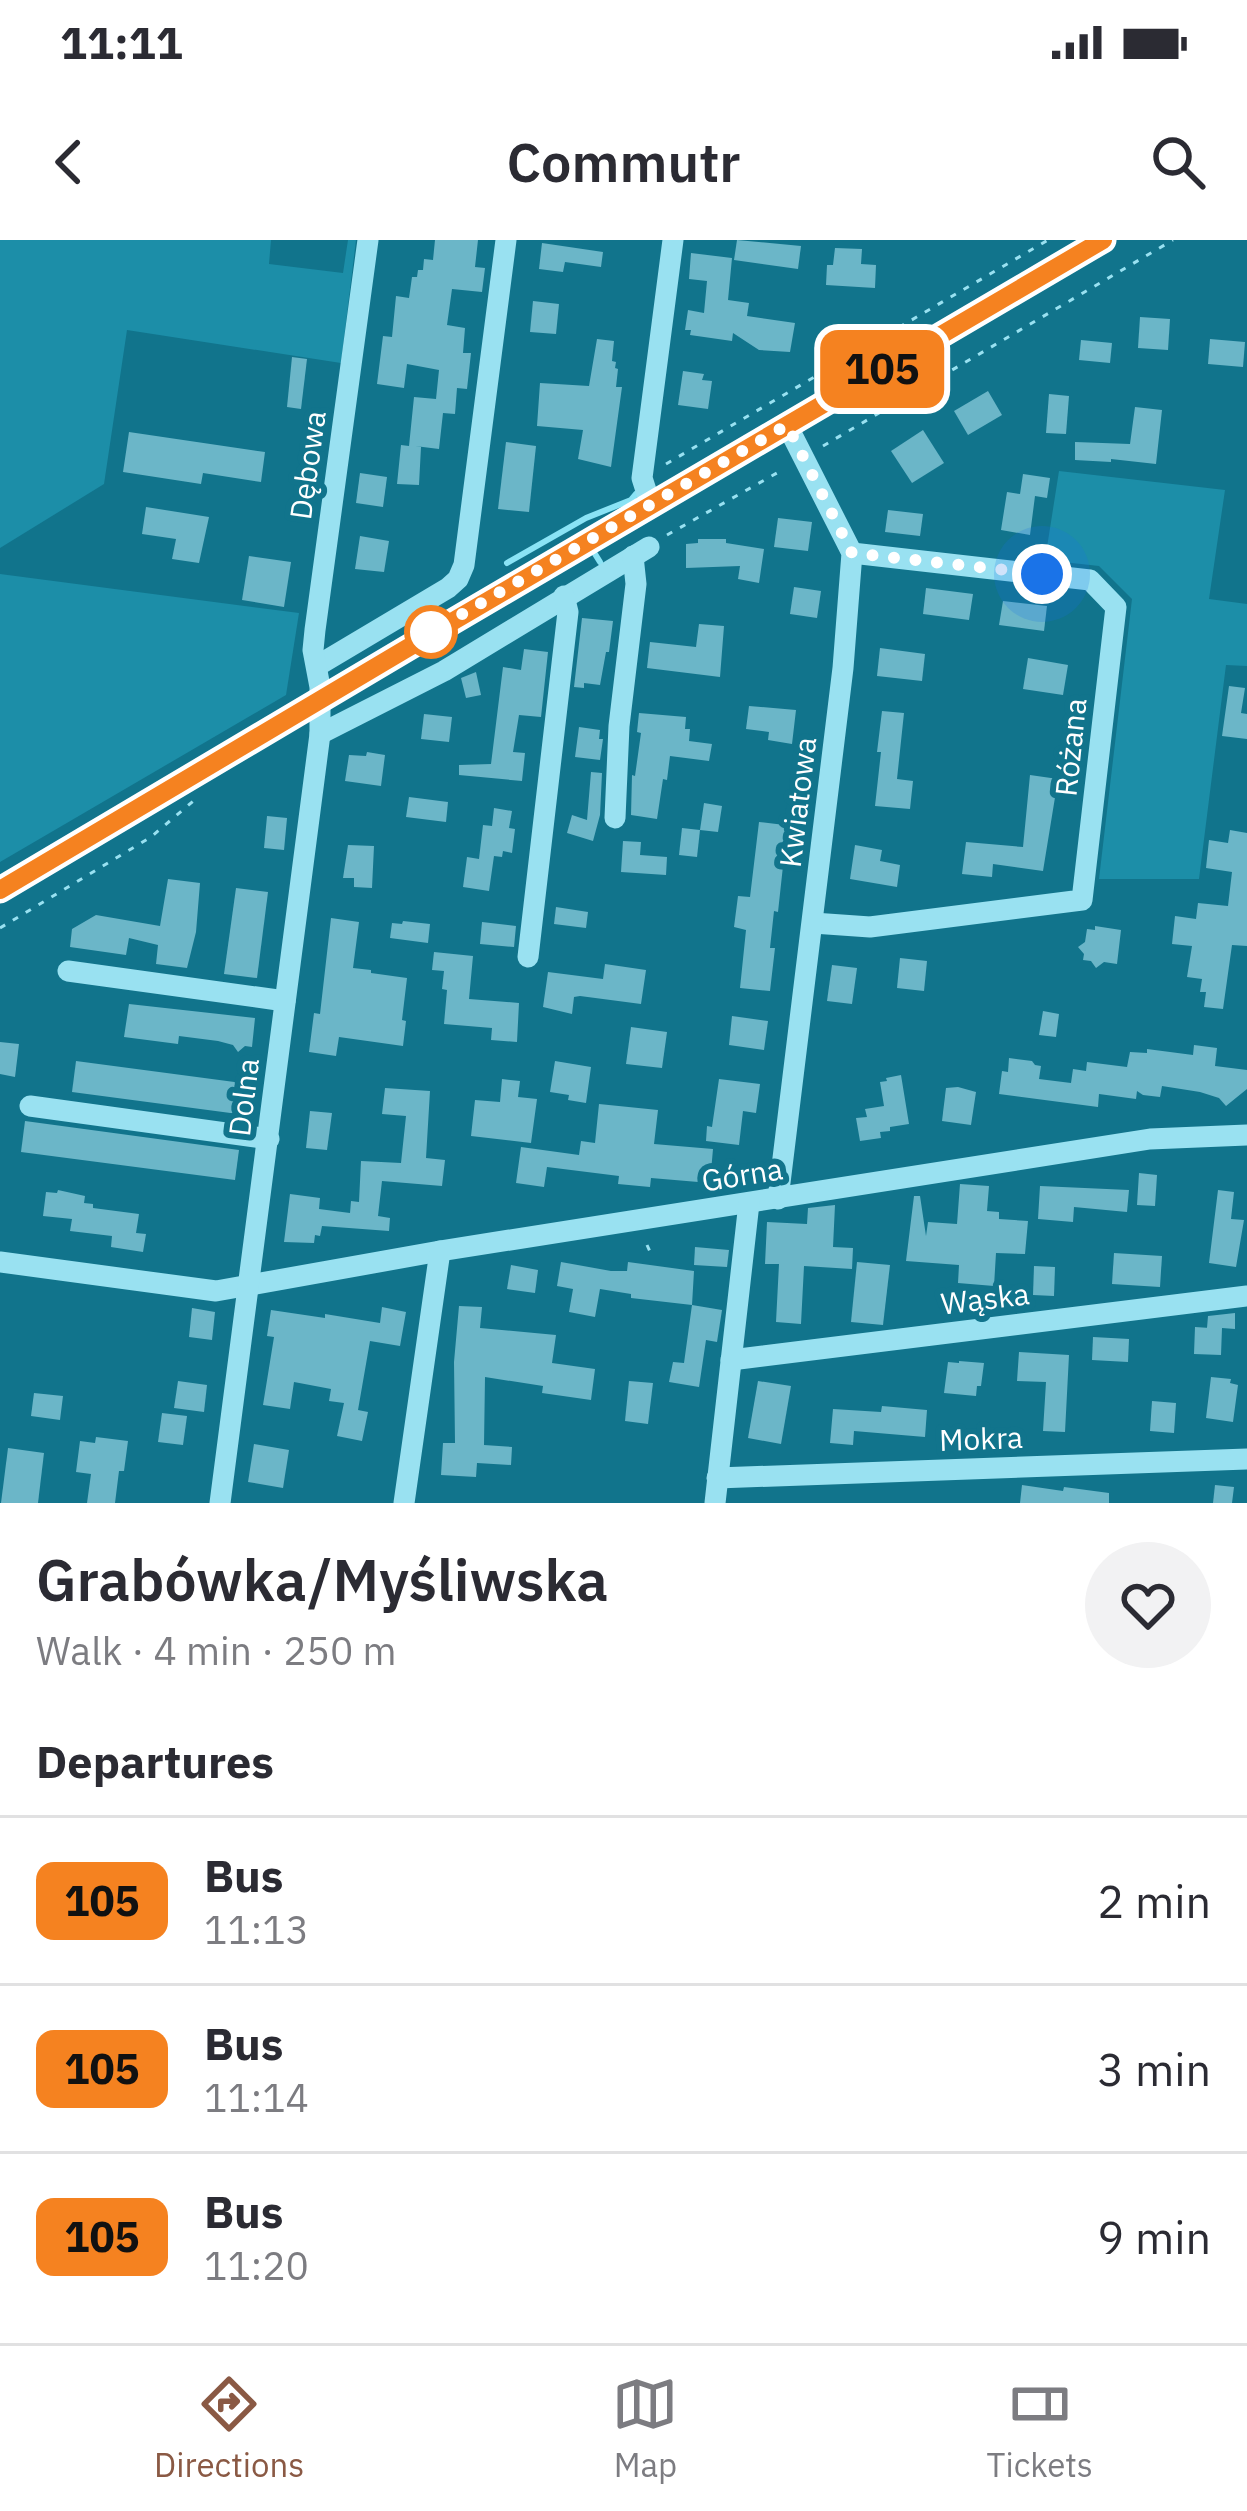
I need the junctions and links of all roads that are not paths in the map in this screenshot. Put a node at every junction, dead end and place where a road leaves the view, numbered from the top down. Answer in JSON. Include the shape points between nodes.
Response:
{"nodes":[{"id":1,"x":368,"y":240,"type":"edge"},
{"id":2,"x":506,"y":240,"type":"edge"},
{"id":3,"x":673,"y":240,"type":"edge"},
{"id":4,"x":1102,"y":240,"type":"edge"},
{"id":5,"x":787,"y":425,"type":"junction"},
{"id":6,"x":651,"y":506,"type":"junction"},
{"id":7,"x":852,"y":553,"type":"junction"},
{"id":8,"x":564,"y":596,"type":"junction"},
{"id":9,"x":317,"y":666,"type":"junction"},
{"id":10,"x":321,"y":698,"type":"junction"},
{"id":11,"x":320,"y":734,"type":"junction"},
{"id":12,"x":615,"y":818,"type":"dead end"},
{"id":13,"x":0,"y":890,"type":"edge"},
{"id":14,"x":813,"y":923,"type":"junction"},
{"id":15,"x":528,"y":957,"type":"dead end"},
{"id":16,"x":68,"y":971,"type":"dead end"},
{"id":17,"x":285,"y":1001,"type":"junction"},
{"id":18,"x":30,"y":1106,"type":"dead end"},
{"id":19,"x":1247,"y":1135,"type":"edge"},
{"id":20,"x":268,"y":1139,"type":"junction"},
{"id":21,"x":778,"y":1199,"type":"junction"},
{"id":22,"x":749,"y":1203,"type":"junction"},
{"id":23,"x":440,"y":1251,"type":"junction"},
{"id":24,"x":0,"y":1262,"type":"edge"},
{"id":25,"x":248,"y":1286,"type":"junction"},
{"id":26,"x":1247,"y":1297,"type":"edge"},
{"id":27,"x":731,"y":1360,"type":"junction"},
{"id":28,"x":1247,"y":1459,"type":"edge"},
{"id":29,"x":717,"y":1478,"type":"junction"},
{"id":30,"x":220,"y":1503,"type":"edge"},
{"id":31,"x":404,"y":1503,"type":"edge"},
{"id":32,"x":715,"y":1503,"type":"edge"}],
"edges":[{"from":1,"to":9,"type":"street","name":"Dębowa","via":[[315,630]]},
{"from":2,"to":9,"type":"street","via":[[464,566],[448,588]]},
{"from":3,"to":6,"type":"street","via":[[642,478]]},
{"from":4,"to":5,"type":"street"},
{"from":5,"to":6,"type":"street"},
{"from":5,"to":7,"type":"street"},
{"from":6,"to":10,"type":"street"},
{"from":7,"to":14,"type":"street","name":"Kwiatowa"},
{"from":7,"to":14,"type":"street","name":"Różana","via":[[1090,580],[1116,607],[1082,900],[870,926]]},
{"from":8,"to":11,"type":"street","via":[[444,671]]},
{"from":8,"to":12,"type":"street","via":[[641,551]]},
{"from":8,"to":15,"type":"street"},
{"from":9,"to":10,"type":"street","name":"Dębowa"},
{"from":10,"to":11,"type":"street","name":"Dolna"},
{"from":10,"to":13,"type":"street"},
{"from":11,"to":17,"type":"street","name":"Dolna"},
{"from":14,"to":21,"type":"street","name":"Kwiatowa"},
{"from":16,"to":17,"type":"street"},
{"from":17,"to":20,"type":"street","name":"Dolna"},
{"from":18,"to":20,"type":"street"},
{"from":19,"to":21,"type":"street","name":"Górna","via":[[1150,1139]]},
{"from":20,"to":25,"type":"street","name":"Dolna"},
{"from":21,"to":22,"type":"street","name":"Górna"},
{"from":22,"to":23,"type":"street","name":"Górna"},
{"from":22,"to":27,"type":"street"},
{"from":23,"to":25,"type":"street","name":"Górna"},
{"from":23,"to":31,"type":"street"},
{"from":24,"to":25,"type":"street","name":"Górna","via":[[216,1291]]},
{"from":25,"to":30,"type":"street","name":"Dolna"},
{"from":26,"to":27,"type":"street","name":"Wąska"},
{"from":27,"to":29,"type":"street"},
{"from":28,"to":29,"type":"street","name":"Mokra"},
{"from":29,"to":32,"type":"street"}]}
